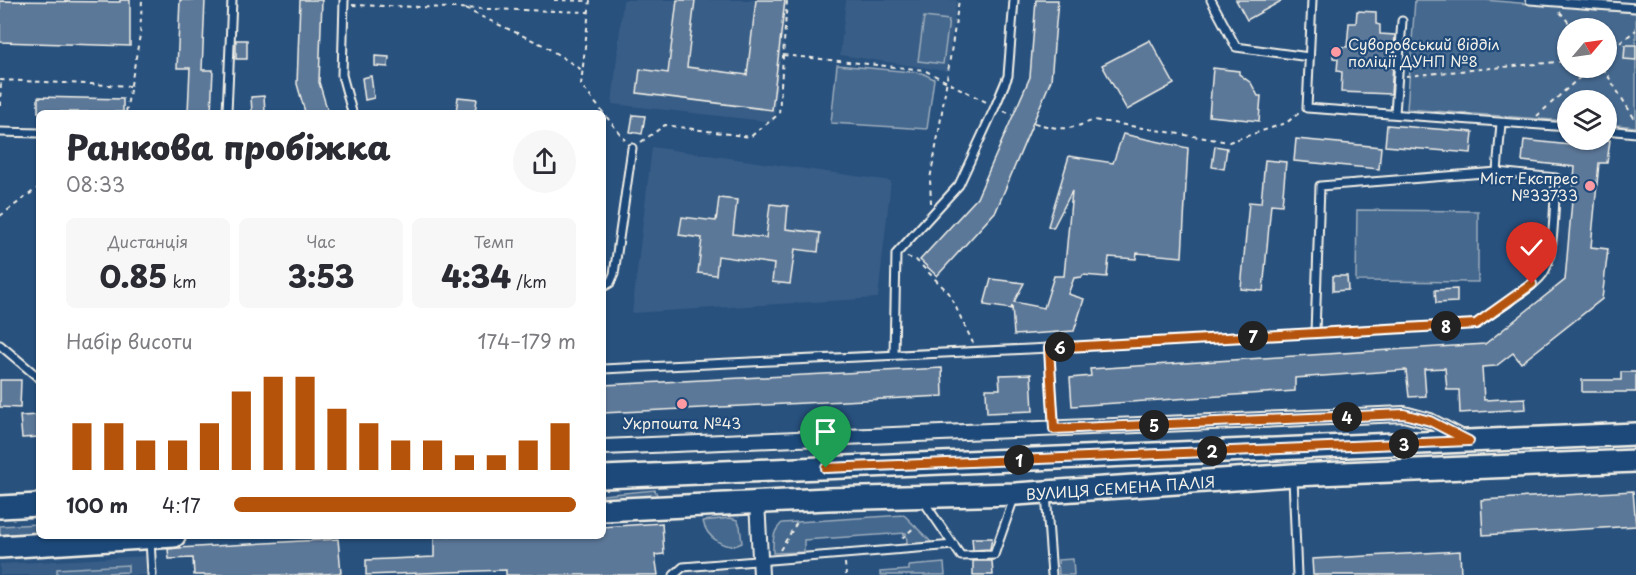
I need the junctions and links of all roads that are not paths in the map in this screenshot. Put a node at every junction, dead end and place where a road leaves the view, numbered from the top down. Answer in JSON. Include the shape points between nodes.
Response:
{"nodes":[{"id":1,"x":232,"y":0,"type":"edge"},
{"id":2,"x":1014,"y":0,"type":"edge"},
{"id":3,"x":1211,"y":0,"type":"edge"},
{"id":4,"x":1312,"y":0,"type":"edge"},
{"id":5,"x":1530,"y":0,"type":"edge"},
{"id":6,"x":344,"y":2,"type":"edge"},
{"id":7,"x":1636,"y":9,"type":"edge"},
{"id":8,"x":1402,"y":21,"type":"dead end"},
{"id":9,"x":1309,"y":57,"type":"junction"},
{"id":10,"x":227,"y":110,"type":"edge"},
{"id":11,"x":351,"y":110,"type":"edge"},
{"id":12,"x":1395,"y":113,"type":"junction"},
{"id":13,"x":1501,"y":123,"type":"junction"},
{"id":14,"x":1557,"y":126,"type":"edge"},
{"id":15,"x":1617,"y":131,"type":"edge"},
{"id":16,"x":0,"y":132,"type":"edge"},
{"id":17,"x":36,"y":133,"type":"edge"},
{"id":18,"x":1636,"y":133,"type":"edge"},
{"id":19,"x":632,"y":148,"type":"road end"},
{"id":20,"x":1497,"y":172,"type":"junction"},
{"id":21,"x":606,"y":285,"type":"edge"},
{"id":22,"x":1315,"y":333,"type":"junction"},
{"id":23,"x":0,"y":345,"type":"edge"},
{"id":24,"x":1049,"y":348,"type":"junction"},
{"id":25,"x":894,"y":355,"type":"junction"},
{"id":26,"x":606,"y":369,"type":"edge"},
{"id":27,"x":36,"y":375,"type":"edge"},
{"id":28,"x":1054,"y":429,"type":"junction"},
{"id":29,"x":1636,"y":434,"type":"edge"},
{"id":30,"x":1469,"y":441,"type":"junction"},
{"id":31,"x":606,"y":447,"type":"edge"},
{"id":32,"x":1636,"y":461,"type":"edge"},
{"id":33,"x":667,"y":473,"type":"junction"},
{"id":34,"x":1293,"y":476,"type":"junction"},
{"id":35,"x":606,"y":477,"type":"edge"},
{"id":36,"x":1046,"y":491,"type":"junction"},
{"id":37,"x":1016,"y":494,"type":"junction"},
{"id":38,"x":921,"y":497,"type":"junction"},
{"id":39,"x":757,"y":502,"type":"junction"},
{"id":40,"x":36,"y":505,"type":"edge"},
{"id":41,"x":668,"y":506,"type":"junction"},
{"id":42,"x":0,"y":507,"type":"edge"},
{"id":43,"x":606,"y":510,"type":"edge"},
{"id":44,"x":120,"y":539,"type":"edge"},
{"id":45,"x":150,"y":539,"type":"edge"},
{"id":46,"x":954,"y":545,"type":"junction"},
{"id":47,"x":0,"y":547,"type":"edge"},
{"id":48,"x":760,"y":559,"type":"junction"},
{"id":49,"x":152,"y":575,"type":"edge"},
{"id":50,"x":674,"y":575,"type":"edge"},
{"id":51,"x":761,"y":575,"type":"edge"},
{"id":52,"x":1052,"y":575,"type":"edge"},
{"id":53,"x":1297,"y":575,"type":"edge"}],
"edges":[{"from":1,"to":10,"type":"lane"},
{"from":2,"to":25,"type":"lane","via":[[1008,76],[959,185],[896,254]]},
{"from":3,"to":9,"type":"lane","via":[[1236,47]]},
{"from":4,"to":9,"type":"lane"},
{"from":5,"to":7,"type":"lane"},
{"from":6,"to":11,"type":"lane","via":[[342,75]]},
{"from":8,"to":12,"type":"lane"},
{"from":9,"to":12,"type":"lane","via":[[1307,108]]},
{"from":12,"to":13,"type":"lane"},
{"from":13,"to":14,"type":"lane"},
{"from":13,"to":20,"type":"lane"},
{"from":15,"to":18,"type":"lane"},
{"from":16,"to":17,"type":"lane"},
{"from":19,"to":21,"type":"lane","via":[[614,274]]},
{"from":20,"to":22,"type":"lane","via":[[1320,186]]},
{"from":20,"to":22,"type":"lane","via":[[1556,178],[1550,258],[1532,284],[1476,324]]},
{"from":22,"to":24,"type":"lane"},
{"from":23,"to":27,"type":"lane"},
{"from":24,"to":25,"type":"lane"},
{"from":24,"to":28,"type":"lane"},
{"from":25,"to":26,"type":"lane"},
{"from":28,"to":30,"type":"street","via":[[1404,414],[1430,421]]},
{"from":28,"to":31,"type":"street"},
{"from":29,"to":30,"type":"main road","name":"ВУЛИЦЯ СЕМЕНА ПАЛІЯ"},
{"from":30,"to":33,"type":"main road","name":"ВУЛИЦЯ СЕМЕНА ПАЛІЯ"},
{"from":32,"to":34,"type":"main road","name":"ВУЛИЦЯ СЕМЕНА ПАЛІЯ"},
{"from":33,"to":35,"type":"main road","name":"ВУЛИЦЯ СЕМЕНА ПАЛІЯ"},
{"from":33,"to":41,"type":"main road"},
{"from":34,"to":36,"type":"main road","name":"ВУЛИЦЯ СЕМЕНА ПАЛІЯ"},
{"from":34,"to":53,"type":"lane"},
{"from":36,"to":37,"type":"main road","name":"ВУЛИЦЯ СЕМЕНА ПАЛІЯ"},
{"from":36,"to":52,"type":"lane"},
{"from":37,"to":38,"type":"main road","name":"ВУЛИЦЯ СЕМЕНА ПАЛІЯ"},
{"from":37,"to":46,"type":"lane","via":[[994,555],[961,556]]},
{"from":38,"to":39,"type":"main road","name":"ВУЛИЦЯ СЕМЕНА ПАЛІЯ"},
{"from":38,"to":46,"type":"lane"},
{"from":39,"to":41,"type":"main road","name":"ВУЛИЦЯ СЕМЕНА ПАЛІЯ"},
{"from":39,"to":48,"type":"street"},
{"from":40,"to":42,"type":"main road"},
{"from":41,"to":43,"type":"main road","name":"ВУЛИЦЯ СЕМЕНА ПАЛІЯ"},
{"from":44,"to":47,"type":"main road"},
{"from":45,"to":49,"type":"lane"},
{"from":46,"to":48,"type":"lane"},
{"from":48,"to":50,"type":"lane","via":[[683,567]]},
{"from":48,"to":51,"type":"street"}]}
